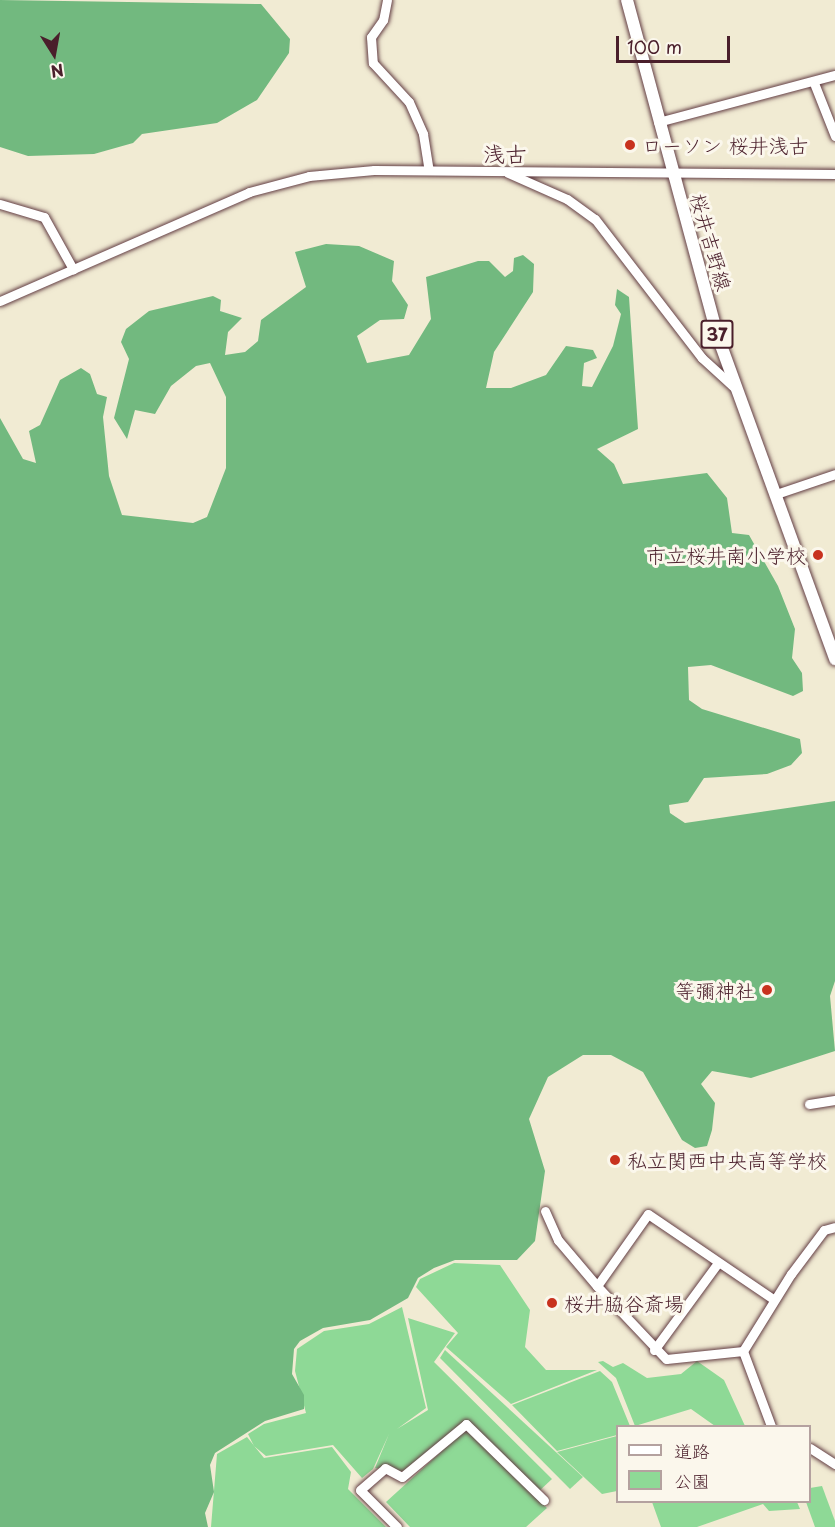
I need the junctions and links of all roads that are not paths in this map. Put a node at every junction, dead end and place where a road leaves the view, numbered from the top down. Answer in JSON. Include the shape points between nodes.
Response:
{"nodes":[{"id":1,"x":387,"y":0,"type":"edge"},
{"id":2,"x":627,"y":0,"type":"edge"},
{"id":3,"x":835,"y":75,"type":"edge"},
{"id":4,"x":814,"y":83,"type":"junction"},
{"id":5,"x":658,"y":122,"type":"junction"},
{"id":6,"x":835,"y":136,"type":"edge"},
{"id":7,"x":429,"y":170,"type":"junction"},
{"id":8,"x":670,"y":170,"type":"junction"},
{"id":9,"x":501,"y":171,"type":"junction"},
{"id":10,"x":835,"y":174,"type":"edge"},
{"id":11,"x":0,"y":204,"type":"edge"},
{"id":12,"x":73,"y":269,"type":"junction"},
{"id":13,"x":0,"y":301,"type":"edge"},
{"id":14,"x":737,"y":390,"type":"junction"},
{"id":15,"x":835,"y":474,"type":"edge"},
{"id":16,"x":776,"y":494,"type":"junction"},
{"id":17,"x":835,"y":660,"type":"edge"},
{"id":18,"x":835,"y":1100,"type":"edge"},
{"id":19,"x":808,"y":1104,"type":"dead end"},
{"id":20,"x":545,"y":1211,"type":"dead end"},
{"id":21,"x":835,"y":1227,"type":"edge"},
{"id":22,"x":718,"y":1263,"type":"junction"},
{"id":23,"x":597,"y":1286,"type":"junction"},
{"id":24,"x":773,"y":1299,"type":"junction"},
{"id":25,"x":654,"y":1350,"type":"junction"},
{"id":26,"x":743,"y":1351,"type":"junction"},
{"id":27,"x":771,"y":1425,"type":"edge"},
{"id":28,"x":811,"y":1449,"type":"edge"},
{"id":29,"x":835,"y":1464,"type":"edge"},
{"id":30,"x":544,"y":1500,"type":"dead end"},
{"id":31,"x":397,"y":1527,"type":"edge"}],
"edges":[{"from":1,"to":7,"type":"street","via":[[383,20],[371,37],[373,63],[409,102],[423,134]]},
{"from":2,"to":5,"type":"main road","name":"桜井吉野線","number":"37"},
{"from":3,"to":4,"type":"street"},
{"from":4,"to":5,"type":"street"},
{"from":4,"to":6,"type":"street"},
{"from":5,"to":8,"type":"main road","name":"桜井吉野線","number":"37"},
{"from":7,"to":9,"type":"street"},
{"from":7,"to":12,"type":"street","via":[[309,176],[249,192]]},
{"from":8,"to":9,"type":"street"},
{"from":8,"to":10,"type":"street"},
{"from":8,"to":14,"type":"main road","name":"桜井吉野線","number":"37"},
{"from":9,"to":14,"type":"street","via":[[559,195],[595,219],[702,358]]},
{"from":11,"to":12,"type":"street","via":[[44,217]]},
{"from":12,"to":13,"type":"street"},
{"from":14,"to":16,"type":"main road","name":"桜井吉野線","number":"37"},
{"from":15,"to":16,"type":"street"},
{"from":16,"to":17,"type":"main road","name":"桜井吉野線","number":"37"},
{"from":18,"to":19,"type":"street"},
{"from":20,"to":23,"type":"street","via":[[558,1240]]},
{"from":21,"to":24,"type":"street","via":[[824,1230]]},
{"from":22,"to":23,"type":"street","via":[[648,1214]]},
{"from":22,"to":24,"type":"street"},
{"from":22,"to":25,"type":"street"},
{"from":23,"to":25,"type":"street"},
{"from":24,"to":26,"type":"street"},
{"from":25,"to":26,"type":"street","via":[[666,1359]]},
{"from":26,"to":27,"type":"street"},
{"from":28,"to":29,"type":"street"},
{"from":30,"to":31,"type":"street","via":[[466,1424],[402,1477],[385,1468],[360,1490]]}]}
